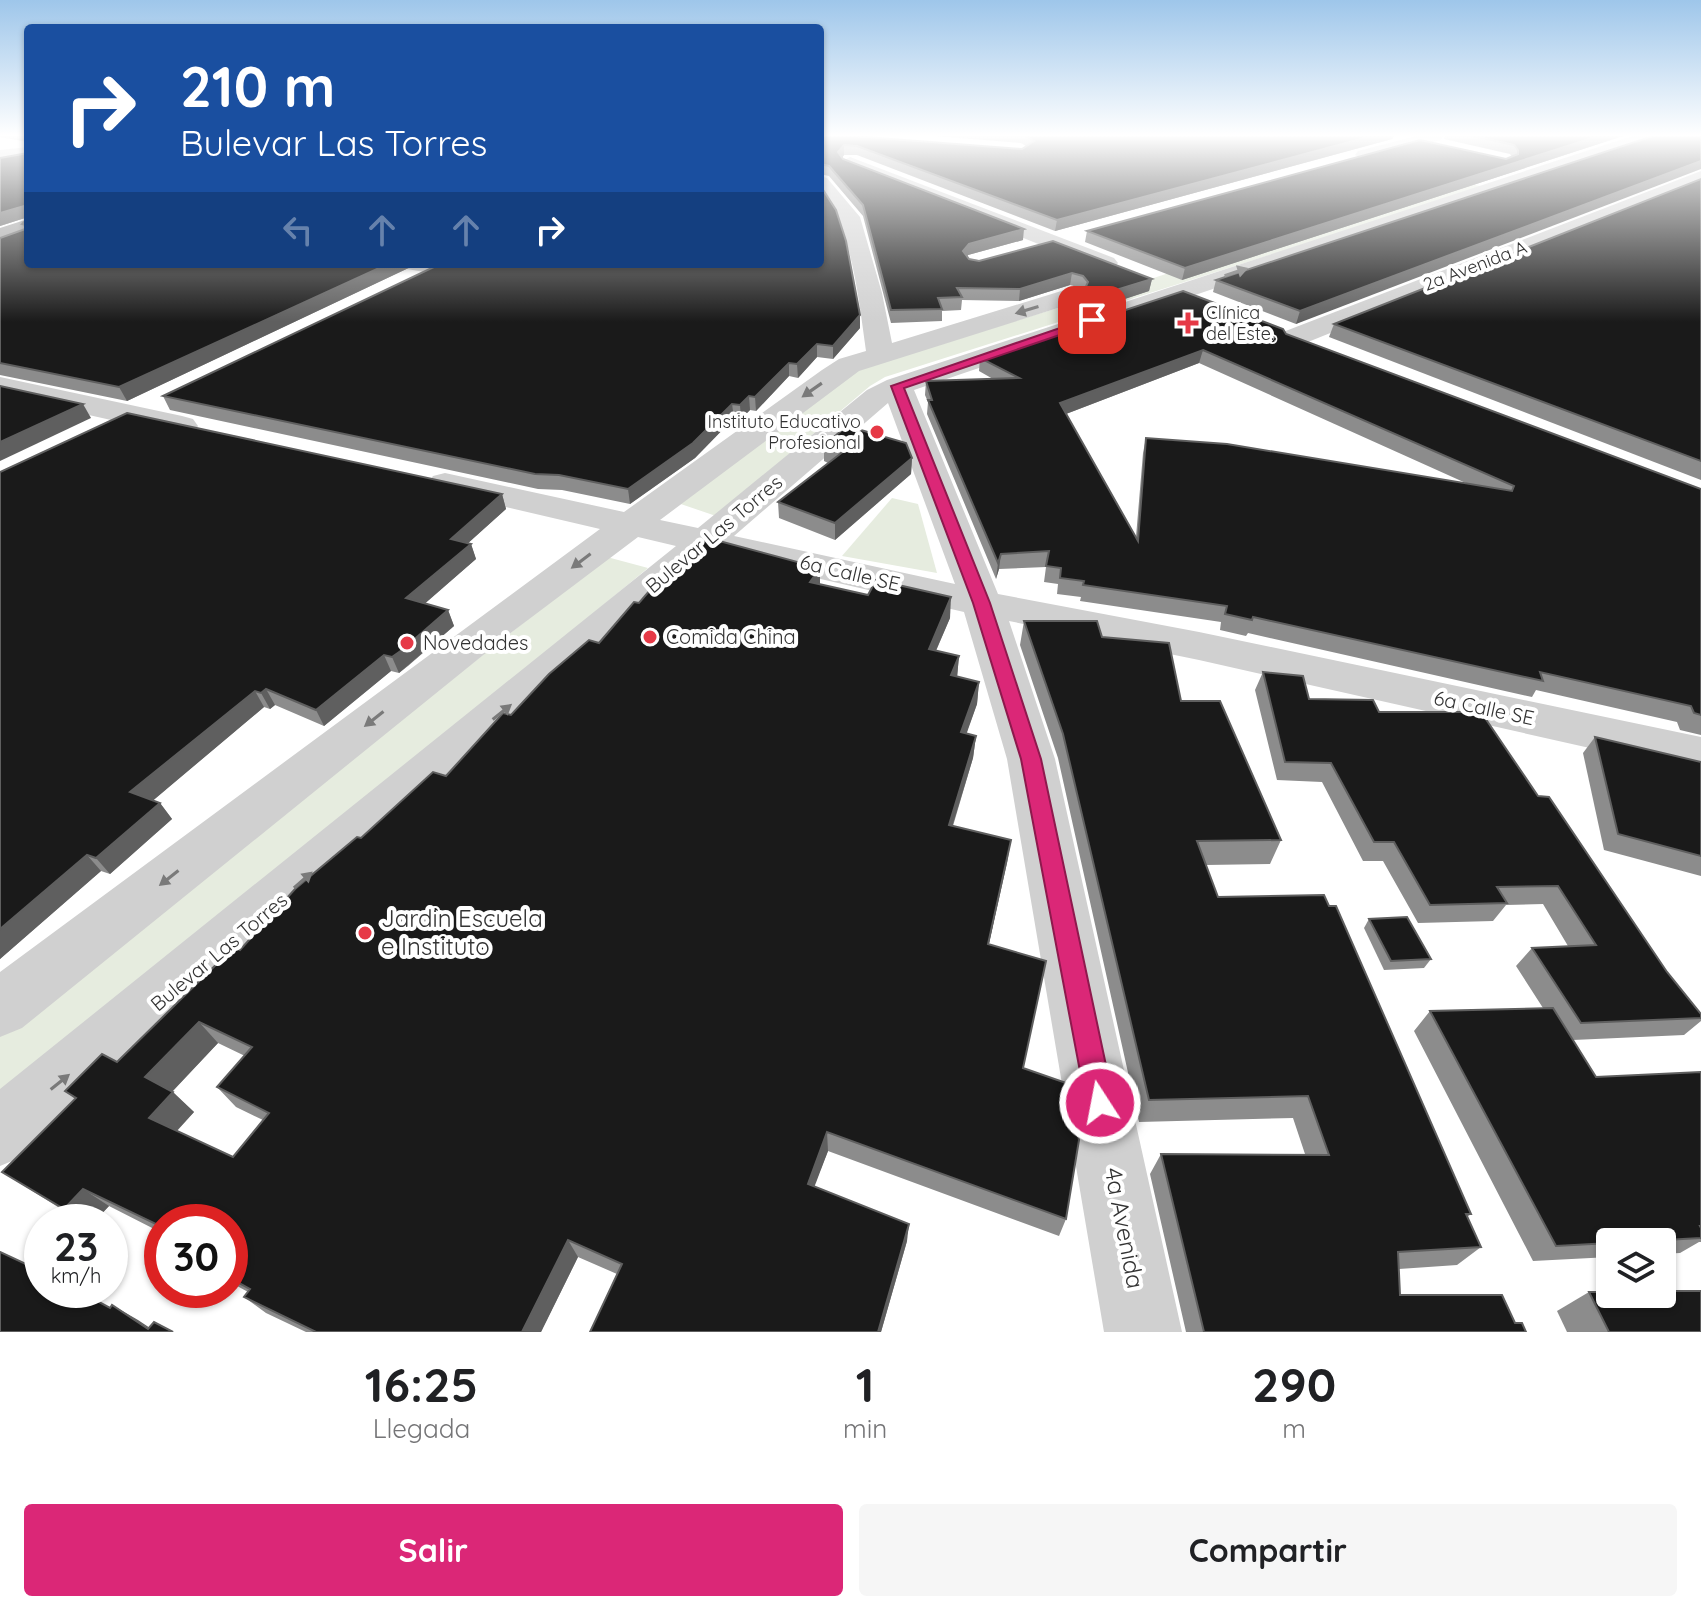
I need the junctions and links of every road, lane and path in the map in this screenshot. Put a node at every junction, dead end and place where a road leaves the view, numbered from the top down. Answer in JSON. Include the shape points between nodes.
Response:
{"nodes":[{"id":1,"x":835,"y":198,"type":"edge"},
{"id":2,"x":942,"y":198,"type":"edge"},
{"id":3,"x":1451,"y":198,"type":"edge"},
{"id":4,"x":1648,"y":198,"type":"edge"},
{"id":5,"x":1670,"y":198,"type":"edge"},
{"id":6,"x":1686,"y":202,"type":"edge"},
{"id":7,"x":24,"y":212,"type":"edge"},
{"id":8,"x":0,"y":220,"type":"edge"},
{"id":9,"x":24,"y":226,"type":"edge"},
{"id":10,"x":1078,"y":234,"type":"dead end"},
{"id":11,"x":0,"y":235,"type":"edge"},
{"id":12,"x":1052,"y":241,"type":"junction"},
{"id":13,"x":1022,"y":250,"type":"edge"},
{"id":14,"x":1165,"y":286,"type":"junction"},
{"id":15,"x":1221,"y":308,"type":"edge"},
{"id":16,"x":1264,"y":326,"type":"edge"},
{"id":17,"x":1293,"y":338,"type":"junction"},
{"id":18,"x":1336,"y":354,"type":"edge"},
{"id":19,"x":889,"y":370,"type":"junction"},
{"id":20,"x":0,"y":386,"type":"edge"},
{"id":21,"x":172,"y":395,"type":"edge"},
{"id":22,"x":131,"y":415,"type":"junction"},
{"id":23,"x":91,"y":434,"type":"edge"},
{"id":24,"x":222,"y":435,"type":"edge"},
{"id":25,"x":404,"y":474,"type":"edge"},
{"id":26,"x":632,"y":523,"type":"junction"},
{"id":27,"x":706,"y":539,"type":"junction"},
{"id":28,"x":982,"y":603,"type":"junction"},
{"id":29,"x":1701,"y":755,"type":"edge"},
{"id":30,"x":0,"y":1008,"type":"edge"},
{"id":31,"x":0,"y":1132,"type":"edge"},
{"id":32,"x":1143,"y":1332,"type":"edge"}],
"edges":[{"from":1,"to":19,"type":"street","via":[[849,217]]},
{"from":2,"to":12,"type":"street"},
{"from":14,"to":3,"type":"street","name":"Bulevar Las Torres","one_way":true},
{"from":4,"to":17,"type":"street","name":"2a Avenida A"},
{"from":5,"to":6,"type":"street"},
{"from":7,"to":8,"type":"highway"},
{"from":9,"to":11,"type":"highway"},
{"from":10,"to":12,"type":"street"},
{"from":12,"to":13,"type":"street"},
{"from":12,"to":19,"type":"street","name":"Bulevar Las Torres","one_way":true,"via":[[1113,281]]},
{"from":14,"to":15,"type":"street"},
{"from":14,"to":19,"type":"street","name":"Bulevar Las Torres"},
{"from":16,"to":17,"type":"street"},
{"from":17,"to":18,"type":"street"},
{"from":19,"to":26,"type":"street","name":"Bulevar Las Torres","one_way":true,"via":[[849,365]]},
{"from":19,"to":27,"type":"street","name":"Bulevar Las Torres","via":[[878,396]]},
{"from":19,"to":28,"type":"street","name":"4a Avenida"},
{"from":20,"to":22,"type":"street"},
{"from":21,"to":22,"type":"street"},
{"from":22,"to":23,"type":"street"},
{"from":22,"to":24,"type":"street"},
{"from":25,"to":26,"type":"street","name":"6a Calle SE"},
{"from":26,"to":27,"type":"street","name":"6a Calle SE"},
{"from":26,"to":30,"type":"street","name":"Bulevar Las Torres","one_way":true},
{"from":27,"to":28,"type":"street","name":"6a Calle SE"},
{"from":31,"to":27,"type":"street","name":"Bulevar Las Torres","one_way":true,"via":[[223,950]]},
{"from":28,"to":29,"type":"street","name":"6a Calle SE"},
{"from":28,"to":32,"type":"street","name":"4a Avenida","via":[[1031,759]]}]}
